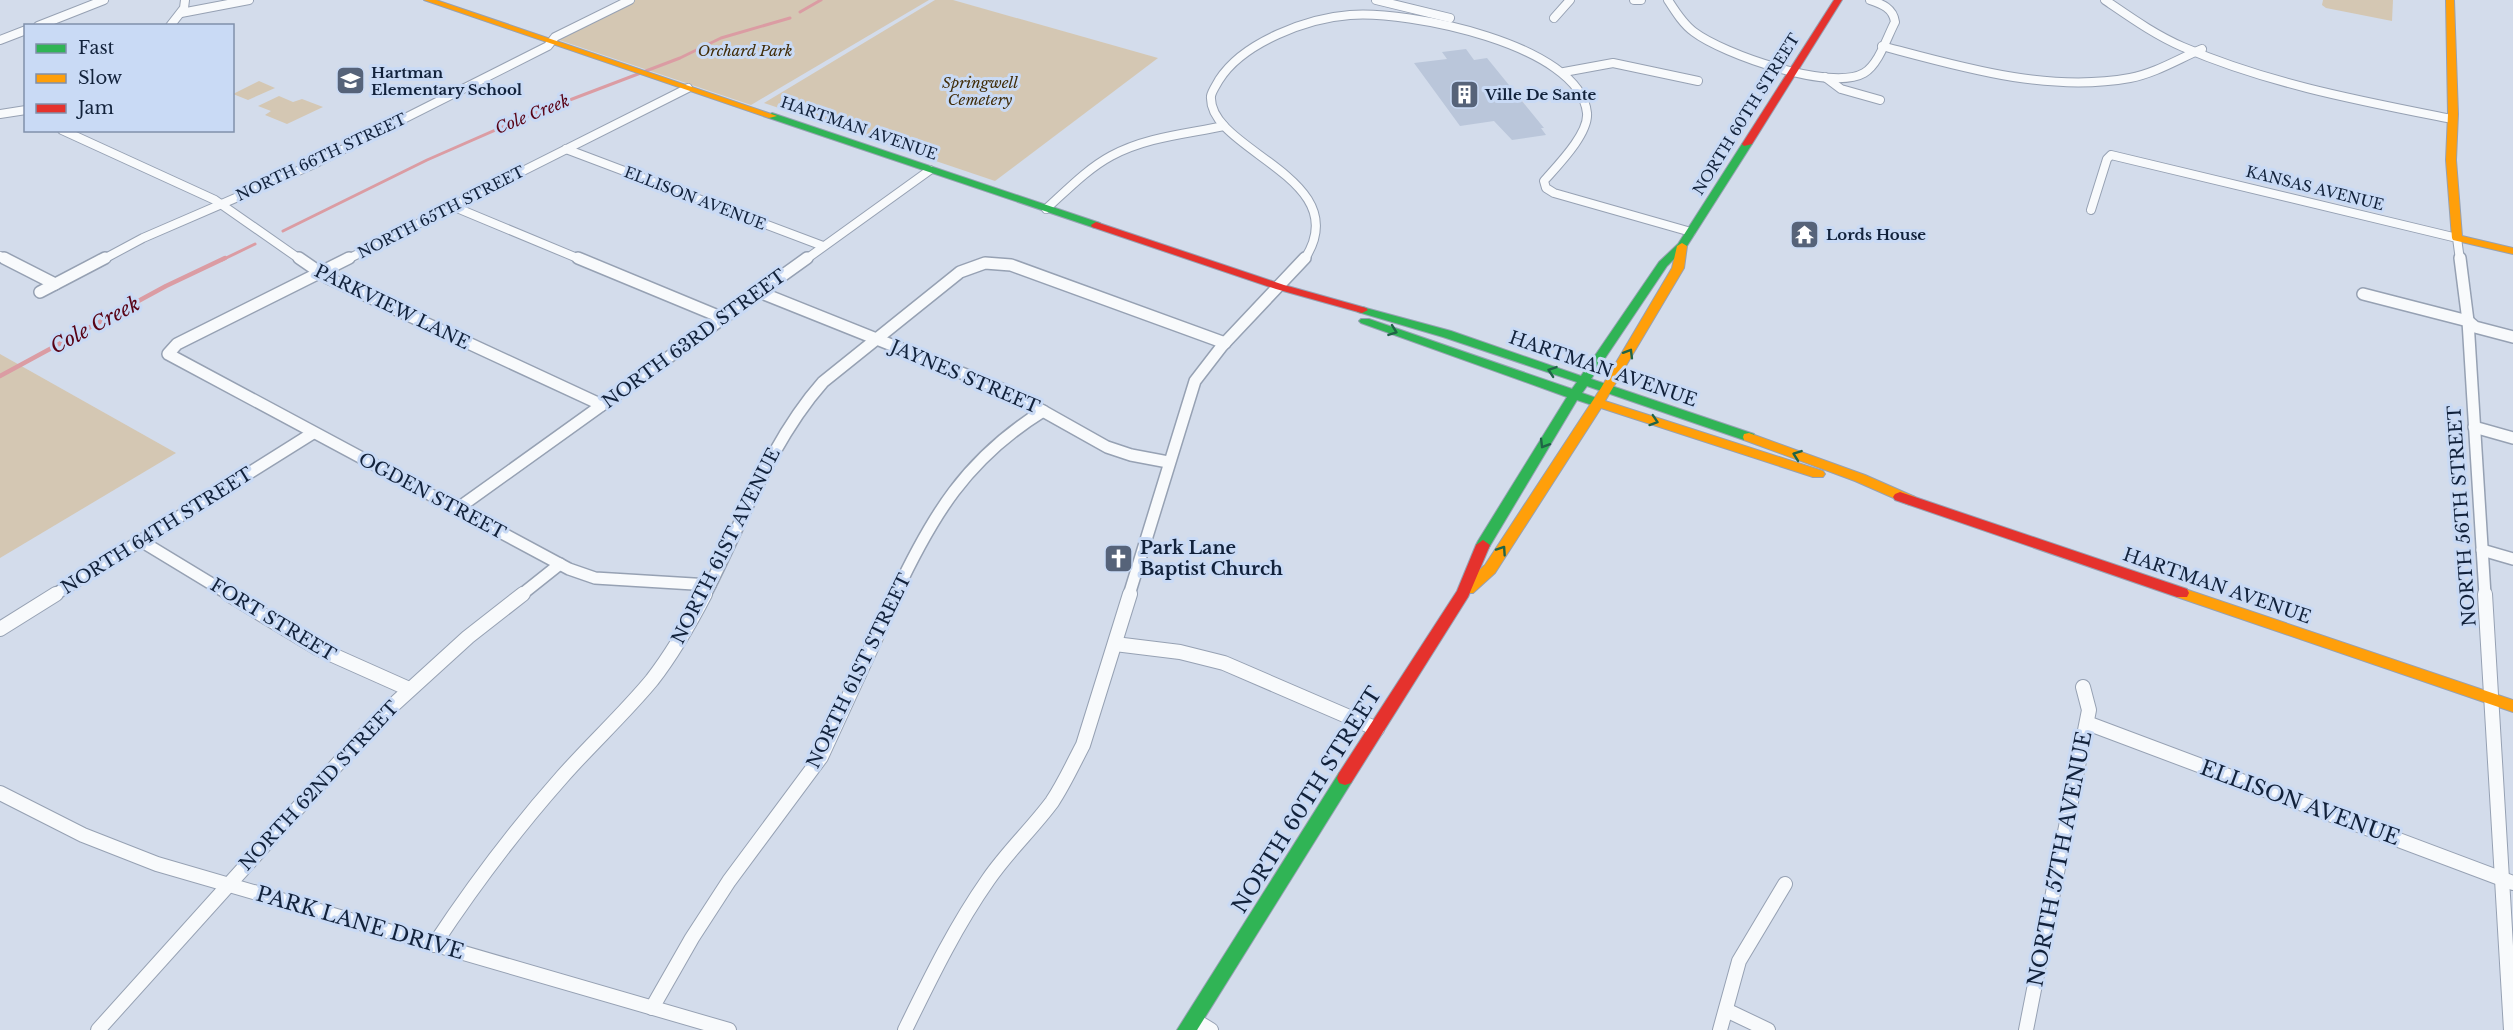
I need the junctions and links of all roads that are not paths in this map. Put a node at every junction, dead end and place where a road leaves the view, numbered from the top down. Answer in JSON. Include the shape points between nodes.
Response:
{"nodes":[{"id":1,"x":104,"y":0,"type":"edge"},
{"id":2,"x":185,"y":0,"type":"edge"},
{"id":3,"x":249,"y":0,"type":"edge"},
{"id":4,"x":428,"y":0,"type":"edge"},
{"id":5,"x":630,"y":0,"type":"edge"},
{"id":6,"x":1375,"y":0,"type":"edge"},
{"id":7,"x":1570,"y":0,"type":"edge"},
{"id":8,"x":1634,"y":0,"type":"edge"},
{"id":9,"x":1641,"y":0,"type":"edge"},
{"id":10,"x":1668,"y":0,"type":"edge"},
{"id":11,"x":1838,"y":0,"type":"edge"},
{"id":12,"x":1870,"y":0,"type":"edge"},
{"id":13,"x":2104,"y":0,"type":"edge"},
{"id":14,"x":2117,"y":0,"type":"edge"},
{"id":15,"x":2450,"y":0,"type":"edge"},
{"id":16,"x":181,"y":13,"type":"junction"},
{"id":17,"x":1363,"y":14,"type":"junction"},
{"id":18,"x":1450,"y":18,"type":"dead end"},
{"id":19,"x":1554,"y":18,"type":"dead end"},
{"id":20,"x":43,"y":24,"type":"edge"},
{"id":21,"x":172,"y":24,"type":"edge"},
{"id":22,"x":24,"y":31,"type":"edge"},
{"id":23,"x":0,"y":40,"type":"edge"},
{"id":24,"x":552,"y":41,"type":"junction"},
{"id":25,"x":1882,"y":46,"type":"junction"},
{"id":26,"x":2206,"y":47,"type":"junction"},
{"id":27,"x":2196,"y":51,"type":"junction"},
{"id":28,"x":1793,"y":70,"type":"junction"},
{"id":29,"x":1564,"y":72,"type":"junction"},
{"id":30,"x":1825,"y":77,"type":"junction"},
{"id":31,"x":1698,"y":81,"type":"dead end"},
{"id":32,"x":688,"y":88,"type":"junction"},
{"id":33,"x":1880,"y":100,"type":"dead end"},
{"id":34,"x":24,"y":110,"type":"edge"},
{"id":35,"x":0,"y":114,"type":"edge"},
{"id":36,"x":2453,"y":117,"type":"junction"},
{"id":37,"x":1224,"y":126,"type":"junction"},
{"id":38,"x":66,"y":132,"type":"edge"},
{"id":39,"x":566,"y":149,"type":"junction"},
{"id":40,"x":930,"y":170,"type":"junction"},
{"id":41,"x":222,"y":204,"type":"junction"},
{"id":42,"x":452,"y":206,"type":"junction"},
{"id":43,"x":1046,"y":208,"type":"junction"},
{"id":44,"x":2091,"y":210,"type":"dead end"},
{"id":45,"x":1692,"y":232,"type":"junction"},
{"id":46,"x":2457,"y":238,"type":"junction"},
{"id":47,"x":823,"y":246,"type":"junction"},
{"id":48,"x":1682,"y":246,"type":"junction"},
{"id":49,"x":2513,"y":251,"type":"edge"},
{"id":50,"x":0,"y":256,"type":"edge"},
{"id":51,"x":319,"y":273,"type":"junction"},
{"id":52,"x":54,"y":284,"type":"junction"},
{"id":53,"x":1280,"y":287,"type":"junction"},
{"id":54,"x":40,"y":292,"type":"dead end"},
{"id":55,"x":759,"y":292,"type":"junction"},
{"id":56,"x":2363,"y":294,"type":"dead end"},
{"id":57,"x":723,"y":318,"type":"junction"},
{"id":58,"x":2468,"y":321,"type":"junction"},
{"id":59,"x":2513,"y":337,"type":"edge"},
{"id":60,"x":876,"y":339,"type":"junction"},
{"id":61,"x":1225,"y":343,"type":"junction"},
{"id":62,"x":169,"y":356,"type":"joint"},
{"id":63,"x":1583,"y":381,"type":"junction"},
{"id":64,"x":1607,"y":389,"type":"junction"},
{"id":65,"x":1575,"y":394,"type":"junction"},
{"id":66,"x":1599,"y":403,"type":"junction"},
{"id":67,"x":602,"y":405,"type":"junction"},
{"id":68,"x":1043,"y":411,"type":"junction"},
{"id":69,"x":2474,"y":427,"type":"junction"},
{"id":70,"x":313,"y":433,"type":"junction"},
{"id":71,"x":2513,"y":438,"type":"edge"},
{"id":72,"x":1168,"y":462,"type":"junction"},
{"id":73,"x":1910,"y":500,"type":"junction"},
{"id":74,"x":457,"y":509,"type":"junction"},
{"id":75,"x":141,"y":541,"type":"junction"},
{"id":76,"x":2482,"y":550,"type":"junction"},
{"id":77,"x":2513,"y":559,"type":"edge"},
{"id":78,"x":560,"y":564,"type":"junction"},
{"id":79,"x":710,"y":585,"type":"junction"},
{"id":80,"x":1463,"y":593,"type":"junction"},
{"id":81,"x":0,"y":629,"type":"edge"},
{"id":82,"x":1115,"y":644,"type":"junction"},
{"id":83,"x":2083,"y":687,"type":"dead end"},
{"id":84,"x":410,"y":689,"type":"junction"},
{"id":85,"x":2491,"y":698,"type":"junction"},
{"id":86,"x":2513,"y":706,"type":"edge"},
{"id":87,"x":2086,"y":723,"type":"junction"},
{"id":88,"x":1377,"y":729,"type":"junction"},
{"id":89,"x":0,"y":793,"type":"edge"},
{"id":90,"x":2507,"y":881,"type":"edge"},
{"id":91,"x":1785,"y":884,"type":"dead end"},
{"id":92,"x":227,"y":885,"type":"junction"},
{"id":93,"x":434,"y":945,"type":"junction"},
{"id":94,"x":652,"y":1008,"type":"junction"},
{"id":95,"x":1726,"y":1010,"type":"junction"},
{"id":96,"x":1189,"y":1025,"type":"edge"},
{"id":97,"x":98,"y":1030,"type":"edge"},
{"id":98,"x":729,"y":1030,"type":"edge"},
{"id":99,"x":905,"y":1030,"type":"edge"},
{"id":100,"x":1211,"y":1030,"type":"edge"},
{"id":101,"x":1720,"y":1030,"type":"edge"},
{"id":102,"x":1768,"y":1030,"type":"edge"},
{"id":103,"x":2026,"y":1030,"type":"edge"},
{"id":104,"x":2511,"y":1030,"type":"edge"}],
"edges":[{"from":1,"to":20,"type":"street"},
{"from":2,"to":16,"type":"street"},
{"from":3,"to":16,"type":"street"},
{"from":4,"to":24,"type":"main road","name":"HARTMAN AVENUE"},
{"from":5,"to":24,"type":"street","name":"NORTH 66TH STREET"},
{"from":6,"to":17,"type":"street"},
{"from":6,"to":18,"type":"street"},
{"from":7,"to":19,"type":"street"},
{"from":8,"to":9,"type":"street"},
{"from":10,"to":28,"type":"street","via":[[1685,24],[1707,41],[1743,57]]},
{"from":11,"to":28,"type":"main road","name":"NORTH 60TH STREET"},
{"from":12,"to":25,"type":"street","via":[[1895,17]]},
{"from":13,"to":27,"type":"street","via":[[2141,24]]},
{"from":14,"to":26,"type":"street","via":[[2152,23]]},
{"from":15,"to":36,"type":"main road","name":"NORTH 56TH STREET"},
{"from":16,"to":21,"type":"street"},
{"from":17,"to":29,"type":"street","via":[[1414,19],[1494,39],[1531,51]]},
{"from":17,"to":37,"type":"street","via":[[1288,28],[1226,72],[1210,97],[1214,113]]},
{"from":22,"to":23,"type":"street"},
{"from":24,"to":32,"type":"main road","name":"HARTMAN AVENUE"},
{"from":24,"to":41,"type":"street","name":"NORTH 66TH STREET","via":[[312,165]]},
{"from":25,"to":27,"type":"street","via":[[2006,74],[2077,81],[2141,75]]},
{"from":25,"to":30,"type":"street","via":[[1866,72],[1848,78]]},
{"from":26,"to":27,"type":"street"},
{"from":26,"to":36,"type":"street","via":[[2244,63],[2307,81]]},
{"from":27,"to":36,"type":"street","via":[[2286,82]]},
{"from":28,"to":30,"type":"street"},
{"from":28,"to":45,"type":"main road","name":"NORTH 60TH STREET"},
{"from":29,"to":31,"type":"street","via":[[1613,63]]},
{"from":29,"to":45,"type":"street","via":[[1583,96],[1587,119],[1579,137],[1545,181],[1546,188]]},
{"from":30,"to":33,"type":"street","via":[[1840,89]]},
{"from":32,"to":39,"type":"street","name":"NORTH 65TH STREET"},
{"from":32,"to":40,"type":"main road","name":"HARTMAN AVENUE"},
{"from":34,"to":35,"type":"street"},
{"from":36,"to":46,"type":"main road","name":"NORTH 56TH STREET","via":[[2451,160]]},
{"from":37,"to":43,"type":"street","via":[[1122,151],[1092,168]]},
{"from":37,"to":53,"type":"street","via":[[1292,178],[1312,205],[1315,224],[1311,245]]},
{"from":38,"to":41,"type":"street","name":"PARKVIEW LANE"},
{"from":39,"to":42,"type":"street","name":"NORTH 65TH STREET"},
{"from":39,"to":47,"type":"street","name":"ELLISON AVENUE"},
{"from":40,"to":43,"type":"main road","name":"HARTMAN AVENUE"},
{"from":40,"to":47,"type":"street","name":"NORTH 63RD STREET"},
{"from":41,"to":51,"type":"street","name":"PARKVIEW LANE"},
{"from":41,"to":52,"type":"street","name":"NORTH 66TH STREET","via":[[143,238]]},
{"from":42,"to":51,"type":"street","name":"NORTH 65TH STREET"},
{"from":42,"to":57,"type":"street"},
{"from":43,"to":53,"type":"main road","name":"HARTMAN AVENUE"},
{"from":44,"to":46,"type":"street","name":"KANSAS AVENUE","via":[[2111,155]]},
{"from":45,"to":48,"type":"main road","name":"NORTH 60TH STREET"},
{"from":46,"to":49,"type":"main road","name":"KANSAS AVENUE"},
{"from":46,"to":58,"type":"street","name":"NORTH 56TH STREET"},
{"from":47,"to":55,"type":"street","name":"NORTH 63RD STREET"},
{"from":48,"to":63,"type":"main road","name":"NORTH 60TH STREET","via":[[1663,264]]},
{"from":64,"to":48,"type":"main road","name":"NORTH 60TH STREET","one_way":true,"via":[[1678,268]]},
{"from":50,"to":52,"type":"street"},
{"from":51,"to":62,"type":"street","name":"NORTH 65TH STREET","via":[[177,344],[169,350]]},
{"from":51,"to":67,"type":"street","name":"PARKVIEW LANE"},
{"from":52,"to":54,"type":"street","name":"NORTH 66TH STREET"},
{"from":53,"to":61,"type":"street"},
{"from":63,"to":53,"type":"main road","name":"HARTMAN AVENUE","one_way":true,"via":[[1431,329]]},
{"from":53,"to":65,"type":"main road","name":"HARTMAN AVENUE","one_way":true,"via":[[1353,317]]},
{"from":55,"to":57,"type":"street","name":"NORTH 63RD STREET"},
{"from":55,"to":60,"type":"street","name":"JAYNES STREET"},
{"from":56,"to":58,"type":"street"},
{"from":57,"to":67,"type":"street","name":"NORTH 63RD STREET"},
{"from":58,"to":59,"type":"street","via":[[2475,327]]},
{"from":58,"to":69,"type":"street","name":"NORTH 56TH STREET"},
{"from":60,"to":61,"type":"street","name":"NORTH 61ST AVENUE","via":[[960,272],[993,262],[1011,265]]},
{"from":60,"to":68,"type":"street","name":"JAYNES STREET","via":[[1009,392]]},
{"from":60,"to":79,"type":"street","name":"NORTH 61ST AVENUE","via":[[823,382],[796,413]]},
{"from":61,"to":72,"type":"street","via":[[1195,381]]},
{"from":62,"to":70,"type":"street","name":"OGDEN STREET"},
{"from":63,"to":64,"type":"main road","name":"HARTMAN AVENUE"},
{"from":63,"to":65,"type":"main road","name":"NORTH 60TH STREET"},
{"from":64,"to":66,"type":"main road","name":"NORTH 60TH STREET"},
{"from":73,"to":64,"type":"main road","name":"HARTMAN AVENUE","one_way":true,"via":[[1860,478]]},
{"from":65,"to":66,"type":"main road","name":"HARTMAN AVENUE"},
{"from":65,"to":80,"type":"main road","name":"NORTH 60TH STREET","one_way":true,"via":[[1484,543]]},
{"from":66,"to":73,"type":"main road","name":"HARTMAN AVENUE","one_way":true},
{"from":80,"to":66,"type":"main road","name":"NORTH 60TH STREET","one_way":true,"via":[[1490,569]]},
{"from":67,"to":74,"type":"street","name":"NORTH 63RD STREET"},
{"from":68,"to":72,"type":"street","name":"JAYNES STREET","via":[[1107,447]]},
{"from":68,"to":94,"type":"street","name":"NORTH 61ST STREET","via":[[990,452],[941,506],[920,541],[821,757],[729,881]]},
{"from":69,"to":71,"type":"street"},
{"from":69,"to":76,"type":"street","name":"NORTH 56TH STREET"},
{"from":70,"to":74,"type":"street","name":"OGDEN STREET"},
{"from":70,"to":75,"type":"street","name":"NORTH 64TH STREET"},
{"from":72,"to":82,"type":"street"},
{"from":73,"to":85,"type":"main road","name":"HARTMAN AVENUE"},
{"from":74,"to":78,"type":"street","name":"OGDEN STREET"},
{"from":75,"to":81,"type":"street","name":"NORTH 64TH STREET"},
{"from":75,"to":84,"type":"street","name":"FORT STREET","via":[[317,648]]},
{"from":76,"to":77,"type":"street"},
{"from":76,"to":85,"type":"street","name":"NORTH 56TH STREET"},
{"from":78,"to":79,"type":"street","name":"OGDEN STREET","via":[[595,578]]},
{"from":78,"to":84,"type":"street","name":"NORTH 62ND STREET"},
{"from":79,"to":93,"type":"street","name":"NORTH 61ST AVENUE","via":[[661,668],[544,799]]},
{"from":80,"to":88,"type":"main road","name":"NORTH 60TH STREET"},
{"from":82,"to":88,"type":"street","via":[[1180,652],[1224,663]]},
{"from":82,"to":99,"type":"street","via":[[1090,725],[1071,769],[1047,807],[963,917]]},
{"from":83,"to":87,"type":"street","name":"NORTH 57TH AVENUE","via":[[2089,710]]},
{"from":84,"to":92,"type":"street","name":"NORTH 62ND STREET","via":[[351,747]]},
{"from":85,"to":86,"type":"main road","name":"HARTMAN AVENUE"},
{"from":85,"to":90,"type":"street","name":"NORTH 56TH STREET"},
{"from":87,"to":90,"type":"street","name":"ELLISON AVENUE"},
{"from":87,"to":103,"type":"street","name":"NORTH 57TH AVENUE"},
{"from":88,"to":96,"type":"main road","name":"NORTH 60TH STREET"},
{"from":89,"to":92,"type":"street","name":"PARK LANE DRIVE","via":[[123,852]]},
{"from":90,"to":104,"type":"street","name":"NORTH 56TH STREET"},
{"from":91,"to":95,"type":"street","via":[[1738,961]]},
{"from":92,"to":93,"type":"street","name":"PARK LANE DRIVE"},
{"from":92,"to":97,"type":"street","name":"NORTH 62ND STREET"},
{"from":93,"to":94,"type":"street","name":"PARK LANE DRIVE"},
{"from":94,"to":98,"type":"street","name":"PARK LANE DRIVE"},
{"from":95,"to":101,"type":"street"},
{"from":95,"to":102,"type":"street"},
{"from":96,"to":100,"type":"street"}]}
